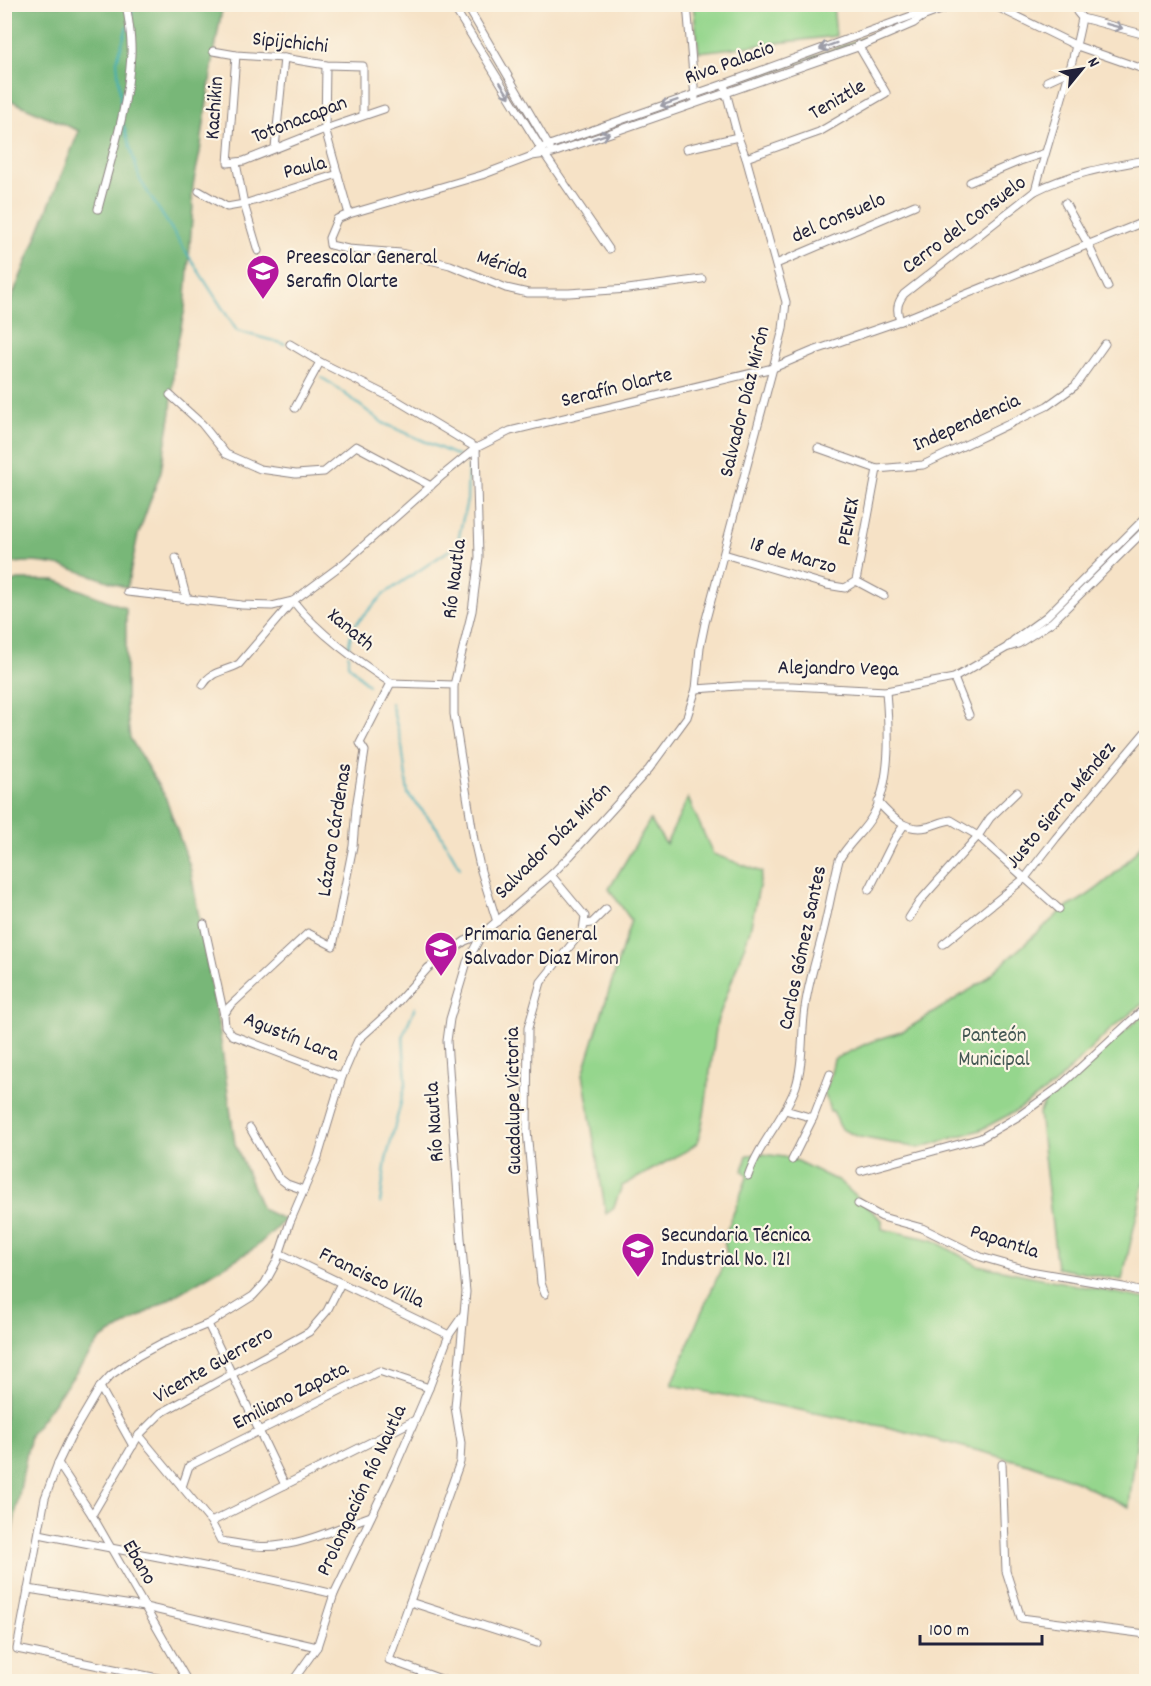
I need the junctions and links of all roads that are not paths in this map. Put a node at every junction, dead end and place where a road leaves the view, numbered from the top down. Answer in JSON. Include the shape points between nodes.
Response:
{"nodes":[{"id":1,"x":126,"y":4,"type":"edge"},
{"id":2,"x":452,"y":4,"type":"edge"},
{"id":3,"x":466,"y":4,"type":"edge"},
{"id":4,"x":687,"y":4,"type":"edge"},
{"id":5,"x":912,"y":4,"type":"edge"},
{"id":6,"x":921,"y":4,"type":"edge"},
{"id":7,"x":957,"y":4,"type":"edge"},
{"id":8,"x":991,"y":4,"type":"edge"},
{"id":9,"x":1076,"y":4,"type":"edge"},
{"id":10,"x":914,"y":15,"type":"junction"},
{"id":11,"x":922,"y":17,"type":"junction"},
{"id":12,"x":1082,"y":18,"type":"junction"},
{"id":13,"x":914,"y":23,"type":"junction"},
{"id":14,"x":1146,"y":35,"type":"edge"},
{"id":15,"x":853,"y":37,"type":"junction"},
{"id":16,"x":1077,"y":46,"type":"junction"},
{"id":17,"x":858,"y":47,"type":"junction"},
{"id":18,"x":213,"y":51,"type":"dead end"},
{"id":19,"x":494,"y":51,"type":"junction"},
{"id":20,"x":236,"y":55,"type":"junction"},
{"id":21,"x":484,"y":57,"type":"junction"},
{"id":22,"x":284,"y":58,"type":"junction"},
{"id":23,"x":326,"y":64,"type":"junction"},
{"id":24,"x":1071,"y":70,"type":"junction"},
{"id":25,"x":1146,"y":70,"type":"edge"},
{"id":26,"x":1047,"y":81,"type":"dead end"},
{"id":27,"x":725,"y":88,"type":"junction"},
{"id":28,"x":695,"y":94,"type":"junction"},
{"id":29,"x":695,"y":104,"type":"junction"},
{"id":30,"x":384,"y":109,"type":"dead end"},
{"id":31,"x":363,"y":115,"type":"junction"},
{"id":32,"x":325,"y":129,"type":"junction"},
{"id":33,"x":738,"y":137,"type":"junction"},
{"id":34,"x":544,"y":146,"type":"junction"},
{"id":35,"x":275,"y":148,"type":"junction"},
{"id":36,"x":686,"y":149,"type":"dead end"},
{"id":37,"x":1045,"y":153,"type":"junction"},
{"id":38,"x":549,"y":154,"type":"junction"},
{"id":39,"x":532,"y":156,"type":"junction"},
{"id":40,"x":746,"y":158,"type":"junction"},
{"id":41,"x":1146,"y":160,"type":"edge"},
{"id":42,"x":232,"y":163,"type":"junction"},
{"id":43,"x":338,"y":174,"type":"junction"},
{"id":44,"x":970,"y":182,"type":"dead end"},
{"id":45,"x":199,"y":191,"type":"dead end"},
{"id":46,"x":1035,"y":191,"type":"junction"},
{"id":47,"x":1065,"y":203,"type":"dead end"},
{"id":48,"x":244,"y":204,"type":"junction"},
{"id":49,"x":915,"y":205,"type":"dead end"},
{"id":50,"x":98,"y":209,"type":"dead end"},
{"id":51,"x":349,"y":213,"type":"junction"},
{"id":52,"x":1146,"y":221,"type":"edge"},
{"id":53,"x":1088,"y":244,"type":"junction"},
{"id":54,"x":330,"y":245,"type":"joint"},
{"id":55,"x":609,"y":249,"type":"dead end"},
{"id":56,"x":258,"y":251,"type":"dead end"},
{"id":57,"x":776,"y":264,"type":"junction"},
{"id":58,"x":702,"y":279,"type":"dead end"},
{"id":59,"x":1108,"y":287,"type":"dead end"},
{"id":60,"x":900,"y":321,"type":"junction"},
{"id":61,"x":290,"y":344,"type":"dead end"},
{"id":62,"x":1105,"y":344,"type":"dead end"},
{"id":63,"x":320,"y":362,"type":"junction"},
{"id":64,"x":773,"y":368,"type":"junction"},
{"id":65,"x":170,"y":396,"type":"dead end"},
{"id":66,"x":295,"y":408,"type":"dead end"},
{"id":67,"x":476,"y":448,"type":"junction"},
{"id":68,"x":818,"y":448,"type":"dead end"},
{"id":69,"x":877,"y":469,"type":"junction"},
{"id":70,"x":431,"y":486,"type":"junction"},
{"id":71,"x":1146,"y":517,"type":"edge"},
{"id":72,"x":1146,"y":529,"type":"edge"},
{"id":73,"x":724,"y":554,"type":"junction"},
{"id":74,"x":176,"y":558,"type":"dead end"},
{"id":75,"x":1099,"y":571,"type":"junction"},
{"id":76,"x":856,"y":581,"type":"junction"},
{"id":77,"x":127,"y":592,"type":"dead end"},
{"id":78,"x":884,"y":596,"type":"dead end"},
{"id":79,"x":187,"y":600,"type":"junction"},
{"id":80,"x":293,"y":601,"type":"junction"},
{"id":81,"x":954,"y":678,"type":"junction"},
{"id":82,"x":391,"y":683,"type":"junction"},
{"id":83,"x":203,"y":685,"type":"dead end"},
{"id":84,"x":454,"y":685,"type":"junction"},
{"id":85,"x":696,"y":689,"type":"junction"},
{"id":86,"x":886,"y":691,"type":"junction"},
{"id":87,"x":969,"y":715,"type":"dead end"},
{"id":88,"x":1146,"y":731,"type":"edge"},
{"id":89,"x":1017,"y":792,"type":"dead end"},
{"id":90,"x":878,"y":802,"type":"junction"},
{"id":91,"x":904,"y":825,"type":"junction"},
{"id":92,"x":978,"y":836,"type":"junction"},
{"id":93,"x":551,"y":875,"type":"junction"},
{"id":94,"x":1025,"y":878,"type":"junction"},
{"id":95,"x":869,"y":890,"type":"dead end"},
{"id":96,"x":606,"y":909,"type":"dead end"},
{"id":97,"x":1059,"y":909,"type":"dead end"},
{"id":98,"x":909,"y":918,"type":"dead end"},
{"id":99,"x":497,"y":922,"type":"junction"},
{"id":100,"x":204,"y":924,"type":"dead end"},
{"id":101,"x":585,"y":924,"type":"junction"},
{"id":102,"x":482,"y":934,"type":"junction"},
{"id":103,"x":943,"y":944,"type":"dead end"},
{"id":104,"x":1146,"y":1007,"type":"edge"},
{"id":105,"x":224,"y":1015,"type":"junction"},
{"id":106,"x":830,"y":1074,"type":"dead end"},
{"id":107,"x":342,"y":1077,"type":"junction"},
{"id":108,"x":785,"y":1110,"type":"junction"},
{"id":109,"x":813,"y":1118,"type":"junction"},
{"id":110,"x":250,"y":1128,"type":"dead end"},
{"id":111,"x":792,"y":1160,"type":"dead end"},
{"id":112,"x":861,"y":1171,"type":"dead end"},
{"id":113,"x":748,"y":1176,"type":"dead end"},
{"id":114,"x":304,"y":1190,"type":"junction"},
{"id":115,"x":858,"y":1204,"type":"dead end"},
{"id":116,"x":279,"y":1253,"type":"junction"},
{"id":117,"x":341,"y":1283,"type":"junction"},
{"id":118,"x":1146,"y":1293,"type":"edge"},
{"id":119,"x":545,"y":1294,"type":"dead end"},
{"id":120,"x":465,"y":1313,"type":"junction"},
{"id":121,"x":208,"y":1324,"type":"junction"},
{"id":122,"x":449,"y":1335,"type":"junction"},
{"id":123,"x":232,"y":1374,"type":"junction"},
{"id":124,"x":100,"y":1387,"type":"junction"},
{"id":125,"x":429,"y":1388,"type":"junction"},
{"id":126,"x":415,"y":1420,"type":"junction"},
{"id":127,"x":259,"y":1430,"type":"junction"},
{"id":128,"x":139,"y":1435,"type":"junction"},
{"id":129,"x":133,"y":1446,"type":"junction"},
{"id":130,"x":58,"y":1463,"type":"junction"},
{"id":131,"x":1002,"y":1464,"type":"dead end"},
{"id":132,"x":285,"y":1485,"type":"junction"},
{"id":133,"x":182,"y":1487,"type":"junction"},
{"id":134,"x":92,"y":1515,"type":"junction"},
{"id":135,"x":371,"y":1516,"type":"junction"},
{"id":136,"x":212,"y":1522,"type":"junction"},
{"id":137,"x":39,"y":1534,"type":"junction"},
{"id":138,"x":111,"y":1549,"type":"junction"},
{"id":139,"x":28,"y":1590,"type":"junction"},
{"id":140,"x":334,"y":1594,"type":"junction"},
{"id":141,"x":410,"y":1602,"type":"junction"},
{"id":142,"x":145,"y":1607,"type":"junction"},
{"id":143,"x":1146,"y":1634,"type":"edge"},
{"id":144,"x":537,"y":1643,"type":"dead end"},
{"id":145,"x":317,"y":1647,"type":"junction"},
{"id":146,"x":141,"y":1678,"type":"edge"},
{"id":147,"x":177,"y":1682,"type":"edge"},
{"id":148,"x":188,"y":1682,"type":"edge"},
{"id":149,"x":292,"y":1682,"type":"edge"},
{"id":150,"x":449,"y":1682,"type":"edge"}],
"edges":[{"from":1,"to":50,"type":"street","via":[[131,55],[128,77]]},
{"from":2,"to":21,"type":"street"},
{"from":3,"to":19,"type":"street"},
{"from":4,"to":28,"type":"street"},
{"from":5,"to":10,"type":"street"},
{"from":6,"to":11,"type":"street"},
{"from":7,"to":11,"type":"street","name":"Riva Palacio"},
{"from":8,"to":16,"type":"street"},
{"from":9,"to":12,"type":"street"},
{"from":10,"to":11,"type":"street"},
{"from":10,"to":13,"type":"street"},
{"from":10,"to":15,"type":"street","name":"Riva Palacio"},
{"from":11,"to":13,"type":"street","name":"Riva Palacio"},
{"from":12,"to":14,"type":"street","one_way":true},
{"from":12,"to":16,"type":"street"},
{"from":13,"to":17,"type":"street","name":"Riva Palacio"},
{"from":15,"to":17,"type":"street","name":"Teniztle"},
{"from":15,"to":27,"type":"street","name":"Riva Palacio","one_way":true},
{"from":16,"to":24,"type":"street"},
{"from":16,"to":25,"type":"street"},
{"from":17,"to":27,"type":"street","name":"Riva Palacio"},
{"from":17,"to":40,"type":"street","name":"Teniztle","via":[[886,93],[819,132]]},
{"from":18,"to":20,"type":"street","name":"Sipijchichi"},
{"from":19,"to":21,"type":"street"},
{"from":19,"to":34,"type":"street"},
{"from":20,"to":22,"type":"street","name":"Sipijchichi"},
{"from":20,"to":42,"type":"street","name":"Kachikin"},
{"from":21,"to":34,"type":"street","one_way":true},
{"from":22,"to":23,"type":"street","name":"Sipijchichi"},
{"from":22,"to":35,"type":"street"},
{"from":23,"to":31,"type":"street","name":"Sipijchichi","via":[[363,66]]},
{"from":23,"to":32,"type":"street"},
{"from":24,"to":26,"type":"street"},
{"from":24,"to":37,"type":"street"},
{"from":27,"to":28,"type":"street","name":"Riva Palacio"},
{"from":27,"to":29,"type":"street","name":"Riva Palacio"},
{"from":27,"to":33,"type":"street","name":"Salvador Díaz Mirón"},
{"from":28,"to":29,"type":"street"},
{"from":28,"to":34,"type":"street","name":"Riva Palacio","one_way":true},
{"from":38,"to":29,"type":"street","name":"Riva Palacio","one_way":true},
{"from":30,"to":31,"type":"street","name":"Totonacapan"},
{"from":31,"to":32,"type":"street","name":"Totonacapan"},
{"from":32,"to":35,"type":"street","name":"Totonacapan"},
{"from":32,"to":43,"type":"street"},
{"from":33,"to":36,"type":"street"},
{"from":33,"to":40,"type":"street","name":"Salvador Díaz Mirón"},
{"from":34,"to":38,"type":"street"},
{"from":34,"to":39,"type":"street","name":"Riva Palacio"},
{"from":35,"to":42,"type":"street","name":"Totonacapan"},
{"from":37,"to":44,"type":"street"},
{"from":37,"to":46,"type":"street"},
{"from":38,"to":39,"type":"street","name":"Riva Palacio"},
{"from":38,"to":55,"type":"street"},
{"from":39,"to":51,"type":"street","name":"Riva Palacio","via":[[472,178]]},
{"from":40,"to":57,"type":"street","name":"Salvador Díaz Mirón"},
{"from":41,"to":46,"type":"street","name":"Cerro del Consuelo","via":[[1077,174]]},
{"from":42,"to":48,"type":"street"},
{"from":43,"to":48,"type":"street","name":"Paula"},
{"from":43,"to":51,"type":"street","name":"Paula"},
{"from":45,"to":48,"type":"street","name":"Paula","via":[[227,207]]},
{"from":46,"to":60,"type":"street","name":"Cerro del Consuelo","via":[[903,294],[897,303]]},
{"from":47,"to":53,"type":"street"},
{"from":48,"to":56,"type":"street"},
{"from":49,"to":57,"type":"street","name":"del Consuelo"},
{"from":51,"to":54,"type":"street","name":"Riva Palacio","via":[[338,219],[329,238]]},
{"from":52,"to":53,"type":"street","name":"Serafín Olarte"},
{"from":53,"to":59,"type":"street"},
{"from":53,"to":60,"type":"street","name":"Serafín Olarte"},
{"from":54,"to":58,"type":"street","name":"Mérida","via":[[401,253],[450,265],[528,293],[628,289]]},
{"from":57,"to":64,"type":"street","name":"Salvador Díaz Mirón","via":[[786,302]]},
{"from":60,"to":64,"type":"street","name":"Serafín Olarte"},
{"from":61,"to":63,"type":"street"},
{"from":62,"to":69,"type":"street","name":"Independencia","via":[[1075,386],[1047,406],[923,465]]},
{"from":63,"to":66,"type":"street"},
{"from":63,"to":67,"type":"street","via":[[398,401]]},
{"from":64,"to":67,"type":"street","name":"Serafín Olarte","via":[[510,431]]},
{"from":64,"to":73,"type":"street","name":"Salvador Díaz Mirón"},
{"from":65,"to":70,"type":"street","via":[[202,424],[226,454],[260,469],[296,474],[324,472],[356,446]]},
{"from":67,"to":70,"type":"street","name":"Serafín Olarte"},
{"from":67,"to":84,"type":"street","name":"Río Nautla","via":[[479,556],[472,611]]},
{"from":68,"to":69,"type":"street","name":"Independencia"},
{"from":69,"to":76,"type":"street","name":"PEMEX"},
{"from":70,"to":80,"type":"street","name":"Serafín Olarte","via":[[344,563]]},
{"from":71,"to":75,"type":"street","name":"Alejandro Vega"},
{"from":72,"to":75,"type":"street","name":"Alejandro Vega"},
{"from":73,"to":76,"type":"street","name":"18 de Marzo","via":[[827,585],[845,588]]},
{"from":73,"to":85,"type":"street","name":"Salvador Díaz Mirón","via":[[705,623]]},
{"from":74,"to":79,"type":"street"},
{"from":75,"to":81,"type":"street","name":"Alejandro Vega","via":[[1018,644]]},
{"from":76,"to":78,"type":"street","name":"18 de Marzo"},
{"from":77,"to":79,"type":"street","name":"Serafín Olarte"},
{"from":79,"to":80,"type":"street","name":"Serafín Olarte","via":[[272,606]]},
{"from":80,"to":82,"type":"street","name":"Xanath","via":[[352,657]]},
{"from":80,"to":83,"type":"street","via":[[239,664],[207,677]]},
{"from":81,"to":86,"type":"street","name":"Alejandro Vega"},
{"from":81,"to":87,"type":"street"},
{"from":82,"to":84,"type":"street"},
{"from":82,"to":105,"type":"street","name":"Lázaro Cárdenas","via":[[360,743],[365,751],[353,846],[333,946],[308,933]]},
{"from":84,"to":99,"type":"street","name":"Río Nautla","via":[[454,714],[474,840]]},
{"from":85,"to":86,"type":"street","name":"Alejandro Vega","via":[[738,686]]},
{"from":85,"to":93,"type":"street","name":"Salvador Díaz Mirón","via":[[687,717],[649,769]]},
{"from":86,"to":90,"type":"street","name":"Carlos Gómez Santes","via":[[889,733]]},
{"from":88,"to":94,"type":"street","name":"Justo Sierra Méndez"},
{"from":89,"to":92,"type":"street"},
{"from":90,"to":91,"type":"street"},
{"from":90,"to":108,"type":"street","name":"Carlos Gómez Santes","via":[[870,820],[839,860],[805,1006],[799,1074]]},
{"from":91,"to":92,"type":"street","via":[[927,827],[951,820]]},
{"from":91,"to":95,"type":"street"},
{"from":92,"to":94,"type":"street"},
{"from":92,"to":98,"type":"street"},
{"from":93,"to":99,"type":"street","name":"Salvador Díaz Mirón"},
{"from":93,"to":101,"type":"street","via":[[585,916]]},
{"from":94,"to":97,"type":"street"},
{"from":94,"to":103,"type":"street","name":"Justo Sierra Méndez"},
{"from":96,"to":101,"type":"street","name":"Guadalupe Victoria","via":[[592,923]]},
{"from":99,"to":102,"type":"street","name":"Salvador Díaz Mirón"},
{"from":100,"to":105,"type":"street","name":"Agustín Lara"},
{"from":101,"to":119,"type":"street","name":"Guadalupe Victoria","via":[[541,982],[528,1028],[527,1130]]},
{"from":102,"to":107,"type":"street","name":"Salvador Díaz Mirón","via":[[428,968],[358,1040]]},
{"from":102,"to":120,"type":"street","name":"Río Nautla","via":[[467,962],[447,1041]]},
{"from":104,"to":112,"type":"street","via":[[1058,1088],[990,1133]]},
{"from":105,"to":107,"type":"street","name":"Agustín Lara","via":[[225,1026],[232,1035]]},
{"from":106,"to":109,"type":"street"},
{"from":107,"to":114,"type":"street","name":"Salvador Díaz Mirón"},
{"from":108,"to":109,"type":"street"},
{"from":108,"to":113,"type":"street","name":"Carlos Gómez Santes"},
{"from":109,"to":111,"type":"street"},
{"from":110,"to":114,"type":"street","via":[[278,1177]]},
{"from":114,"to":116,"type":"street","name":"Salvador Díaz Mirón"},
{"from":115,"to":118,"type":"street","name":"Papantla","via":[[922,1228],[981,1257],[1030,1271]]},
{"from":116,"to":117,"type":"street","name":"Francisco Villa"},
{"from":116,"to":121,"type":"street","name":"Salvador Díaz Mirón","via":[[265,1283],[253,1296]]},
{"from":117,"to":122,"type":"street","name":"Francisco Villa"},
{"from":117,"to":123,"type":"street","name":"Vicente Guerrero","via":[[327,1311],[309,1332]]},
{"from":120,"to":122,"type":"street","name":"Prolongación Río Nautla"},
{"from":120,"to":141,"type":"street","name":"Río Nautla","via":[[454,1407],[461,1443],[460,1462]]},
{"from":121,"to":123,"type":"street"},
{"from":121,"to":124,"type":"street","name":"Salvador Díaz Mirón","via":[[138,1356]]},
{"from":122,"to":125,"type":"street","name":"Prolongación Río Nautla"},
{"from":123,"to":127,"type":"street"},
{"from":123,"to":128,"type":"street","name":"Vicente Guerrero","via":[[161,1413]]},
{"from":124,"to":129,"type":"street"},
{"from":124,"to":130,"type":"street","name":"Salvador Díaz Mirón"},
{"from":125,"to":126,"type":"street","name":"Prolongación Río Nautla"},
{"from":125,"to":127,"type":"street","name":"Emiliano Zapata","via":[[380,1371]]},
{"from":126,"to":132,"type":"street"},
{"from":126,"to":135,"type":"street","name":"Prolongación Río Nautla"},
{"from":127,"to":132,"type":"street"},
{"from":127,"to":133,"type":"street","name":"Emiliano Zapata","via":[[189,1466]]},
{"from":128,"to":129,"type":"street","name":"Vicente Guerrero"},
{"from":128,"to":133,"type":"street"},
{"from":129,"to":134,"type":"street","name":"Vicente Guerrero"},
{"from":130,"to":134,"type":"street","name":"Ebano"},
{"from":130,"to":137,"type":"street","name":"Salvador Díaz Mirón","via":[[45,1498]]},
{"from":131,"to":143,"type":"street","via":[[1006,1571],[1021,1618]]},
{"from":132,"to":136,"type":"street"},
{"from":133,"to":136,"type":"street"},
{"from":134,"to":138,"type":"street","name":"Ebano"},
{"from":135,"to":136,"type":"street","via":[[291,1543],[257,1547],[221,1541]]},
{"from":135,"to":140,"type":"street","name":"Prolongación Río Nautla"},
{"from":137,"to":138,"type":"street"},
{"from":137,"to":139,"type":"street","name":"Salvador Díaz Mirón"},
{"from":138,"to":140,"type":"street","via":[[271,1578]]},
{"from":138,"to":142,"type":"street","name":"Ebano"},
{"from":139,"to":142,"type":"street"},
{"from":139,"to":146,"type":"street","name":"Salvador Díaz Mirón","via":[[17,1650]]},
{"from":140,"to":145,"type":"street","name":"Prolongación Río Nautla"},
{"from":141,"to":144,"type":"street"},
{"from":141,"to":150,"type":"street","name":"Río Nautla","via":[[389,1660]]},
{"from":142,"to":145,"type":"street"},
{"from":142,"to":148,"type":"street","name":"Ebano"},
{"from":145,"to":149,"type":"street","name":"Prolongación Río Nautla"},
{"from":146,"to":147,"type":"street"}]}
